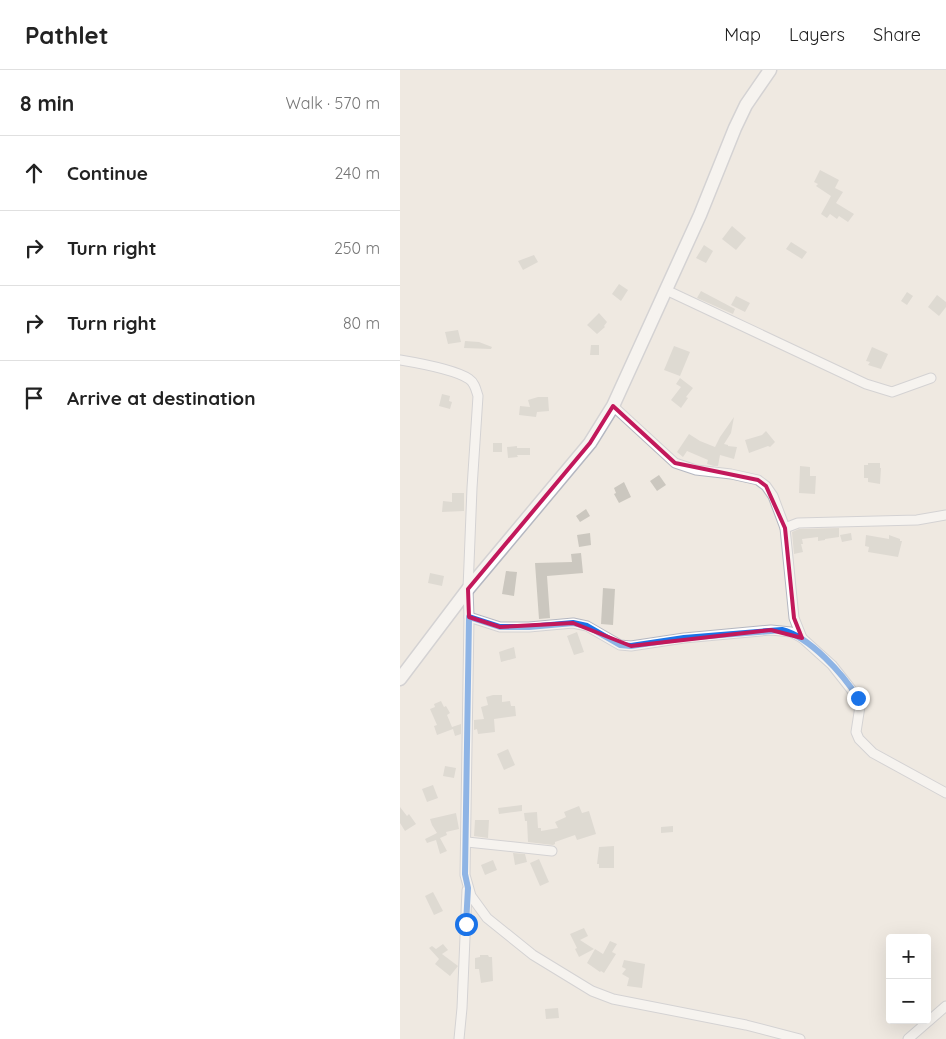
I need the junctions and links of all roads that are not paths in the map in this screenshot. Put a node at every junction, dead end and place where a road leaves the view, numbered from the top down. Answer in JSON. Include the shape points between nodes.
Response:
{"nodes":[{"id":1,"x":770,"y":70,"type":"edge"},
{"id":2,"x":666,"y":290,"type":"junction"},
{"id":3,"x":400,"y":360,"type":"edge"},
{"id":4,"x":931,"y":378,"type":"dead end"},
{"id":5,"x":613,"y":406,"type":"junction"},
{"id":6,"x":946,"y":515,"type":"edge"},
{"id":7,"x":785,"y":528,"type":"junction"},
{"id":8,"x":468,"y":589,"type":"junction"},
{"id":9,"x":469,"y":617,"type":"junction"},
{"id":10,"x":802,"y":638,"type":"junction"},
{"id":11,"x":400,"y":679,"type":"edge"},
{"id":12,"x":946,"y":793,"type":"edge"},
{"id":13,"x":467,"y":842,"type":"junction"},
{"id":14,"x":552,"y":850,"type":"dead end"},
{"id":15,"x":468,"y":888,"type":"junction"},
{"id":16,"x":946,"y":1006,"type":"edge"},
{"id":17,"x":458,"y":1039,"type":"edge"},
{"id":18,"x":800,"y":1039,"type":"edge"},
{"id":19,"x":908,"y":1039,"type":"edge"}],
"edges":[{"from":1,"to":2,"type":"street","via":[[735,128]]},
{"from":2,"to":4,"type":"street","via":[[866,384],[892,392]]},
{"from":2,"to":5,"type":"street"},
{"from":3,"to":8,"type":"street","via":[[462,376],[470,380],[476,390]]},
{"from":5,"to":7,"type":"street","via":[[675,463],[696,470],[758,480],[773,496]]},
{"from":5,"to":8,"type":"street","via":[[590,443]]},
{"from":6,"to":7,"type":"street","via":[[917,520],[798,523]]},
{"from":7,"to":10,"type":"street","via":[[794,618]]},
{"from":8,"to":9,"type":"street"},
{"from":8,"to":11,"type":"street"},
{"from":9,"to":10,"type":"street","via":[[500,627],[573,623],[587,626],[620,645],[631,646],[771,630],[791,632]]},
{"from":9,"to":13,"type":"street"},
{"from":10,"to":12,"type":"street","via":[[832,665],[858,698],[856,732],[864,744],[873,753]]},
{"from":13,"to":14,"type":"street"},
{"from":13,"to":15,"type":"street","via":[[465,874]]},
{"from":15,"to":17,"type":"street"},
{"from":15,"to":18,"type":"street","via":[[476,905],[509,937],[592,991],[614,999]]},
{"from":16,"to":19,"type":"street"}]}
